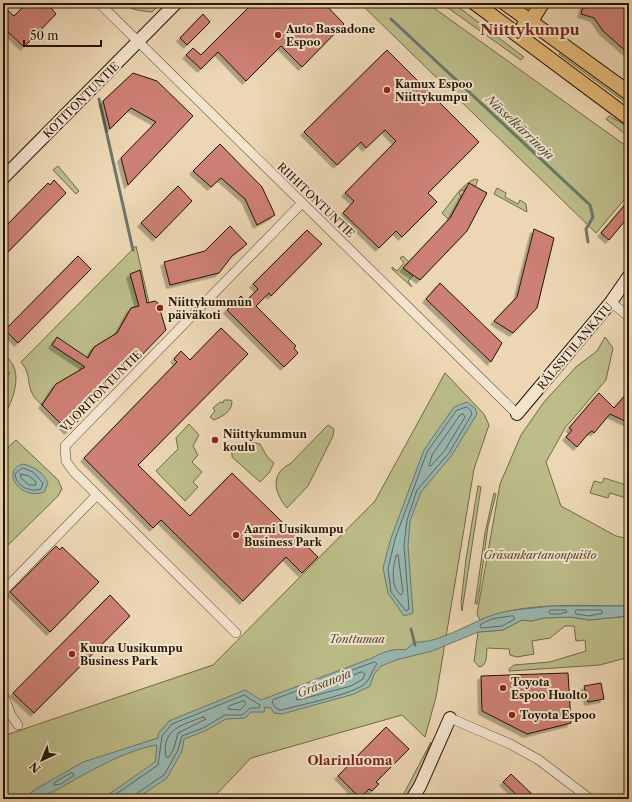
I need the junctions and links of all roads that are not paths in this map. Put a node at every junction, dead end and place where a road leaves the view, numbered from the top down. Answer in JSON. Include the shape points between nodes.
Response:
{"nodes":[{"id":1,"x":99,"y":3,"type":"edge"},
{"id":2,"x":176,"y":3,"type":"edge"},
{"id":3,"x":475,"y":3,"type":"edge"},
{"id":4,"x":542,"y":3,"type":"edge"},
{"id":5,"x":514,"y":6,"type":"edge"},
{"id":6,"x":531,"y":21,"type":"junction"},
{"id":7,"x":513,"y":30,"type":"junction"},
{"id":8,"x":139,"y":42,"type":"junction"},
{"id":9,"x":629,"y":93,"type":"edge"},
{"id":10,"x":629,"y":118,"type":"edge"},
{"id":11,"x":4,"y":175,"type":"edge"},
{"id":12,"x":302,"y":204,"type":"junction"},
{"id":13,"x":629,"y":276,"type":"edge"},
{"id":14,"x":612,"y":302,"type":"junction"},
{"id":15,"x":629,"y":318,"type":"edge"},
{"id":16,"x":517,"y":414,"type":"joint"},
{"id":17,"x":97,"y":495,"type":"junction"},
{"id":18,"x":3,"y":592,"type":"edge"},
{"id":19,"x":236,"y":633,"type":"dead end"},
{"id":20,"x":3,"y":694,"type":"edge"},
{"id":21,"x":450,"y":718,"type":"joint"},
{"id":22,"x":18,"y":725,"type":"dead end"},
{"id":23,"x":412,"y":799,"type":"edge"},
{"id":24,"x":590,"y":799,"type":"edge"}],
"edges":[{"from":1,"to":8,"type":"street","name":"RIIHITONTUNTIE"},
{"from":2,"to":8,"type":"main road","name":"KOTITONTUNTIE"},
{"from":3,"to":7,"type":"main road"},
{"from":4,"to":6,"type":"main road"},
{"from":5,"to":6,"type":"main road"},
{"from":5,"to":7,"type":"main road"},
{"from":6,"to":7,"type":"main road"},
{"from":6,"to":9,"type":"main road"},
{"from":7,"to":10,"type":"main road"},
{"from":8,"to":11,"type":"main road","name":"KOTITONTUNTIE"},
{"from":8,"to":12,"type":"street","name":"RIIHITONTUNTIE"},
{"from":12,"to":16,"type":"street","name":"RIIHITONTUNTIE"},
{"from":12,"to":17,"type":"street","name":"VUORITONTUNTIE","via":[[65,446],[66,461]]},
{"from":13,"to":14,"type":"main road","name":"RÄLSSITILANKATU"},
{"from":14,"to":15,"type":"street"},
{"from":14,"to":16,"type":"main road","name":"RÄLSSITILANKATU"},
{"from":17,"to":18,"type":"street"},
{"from":17,"to":19,"type":"street","name":"VUORITONTUNTIE"},
{"from":20,"to":22,"type":"street"},
{"from":21,"to":23,"type":"main road"},
{"from":21,"to":24,"type":"street","via":[[510,744],[539,760]]}]}
